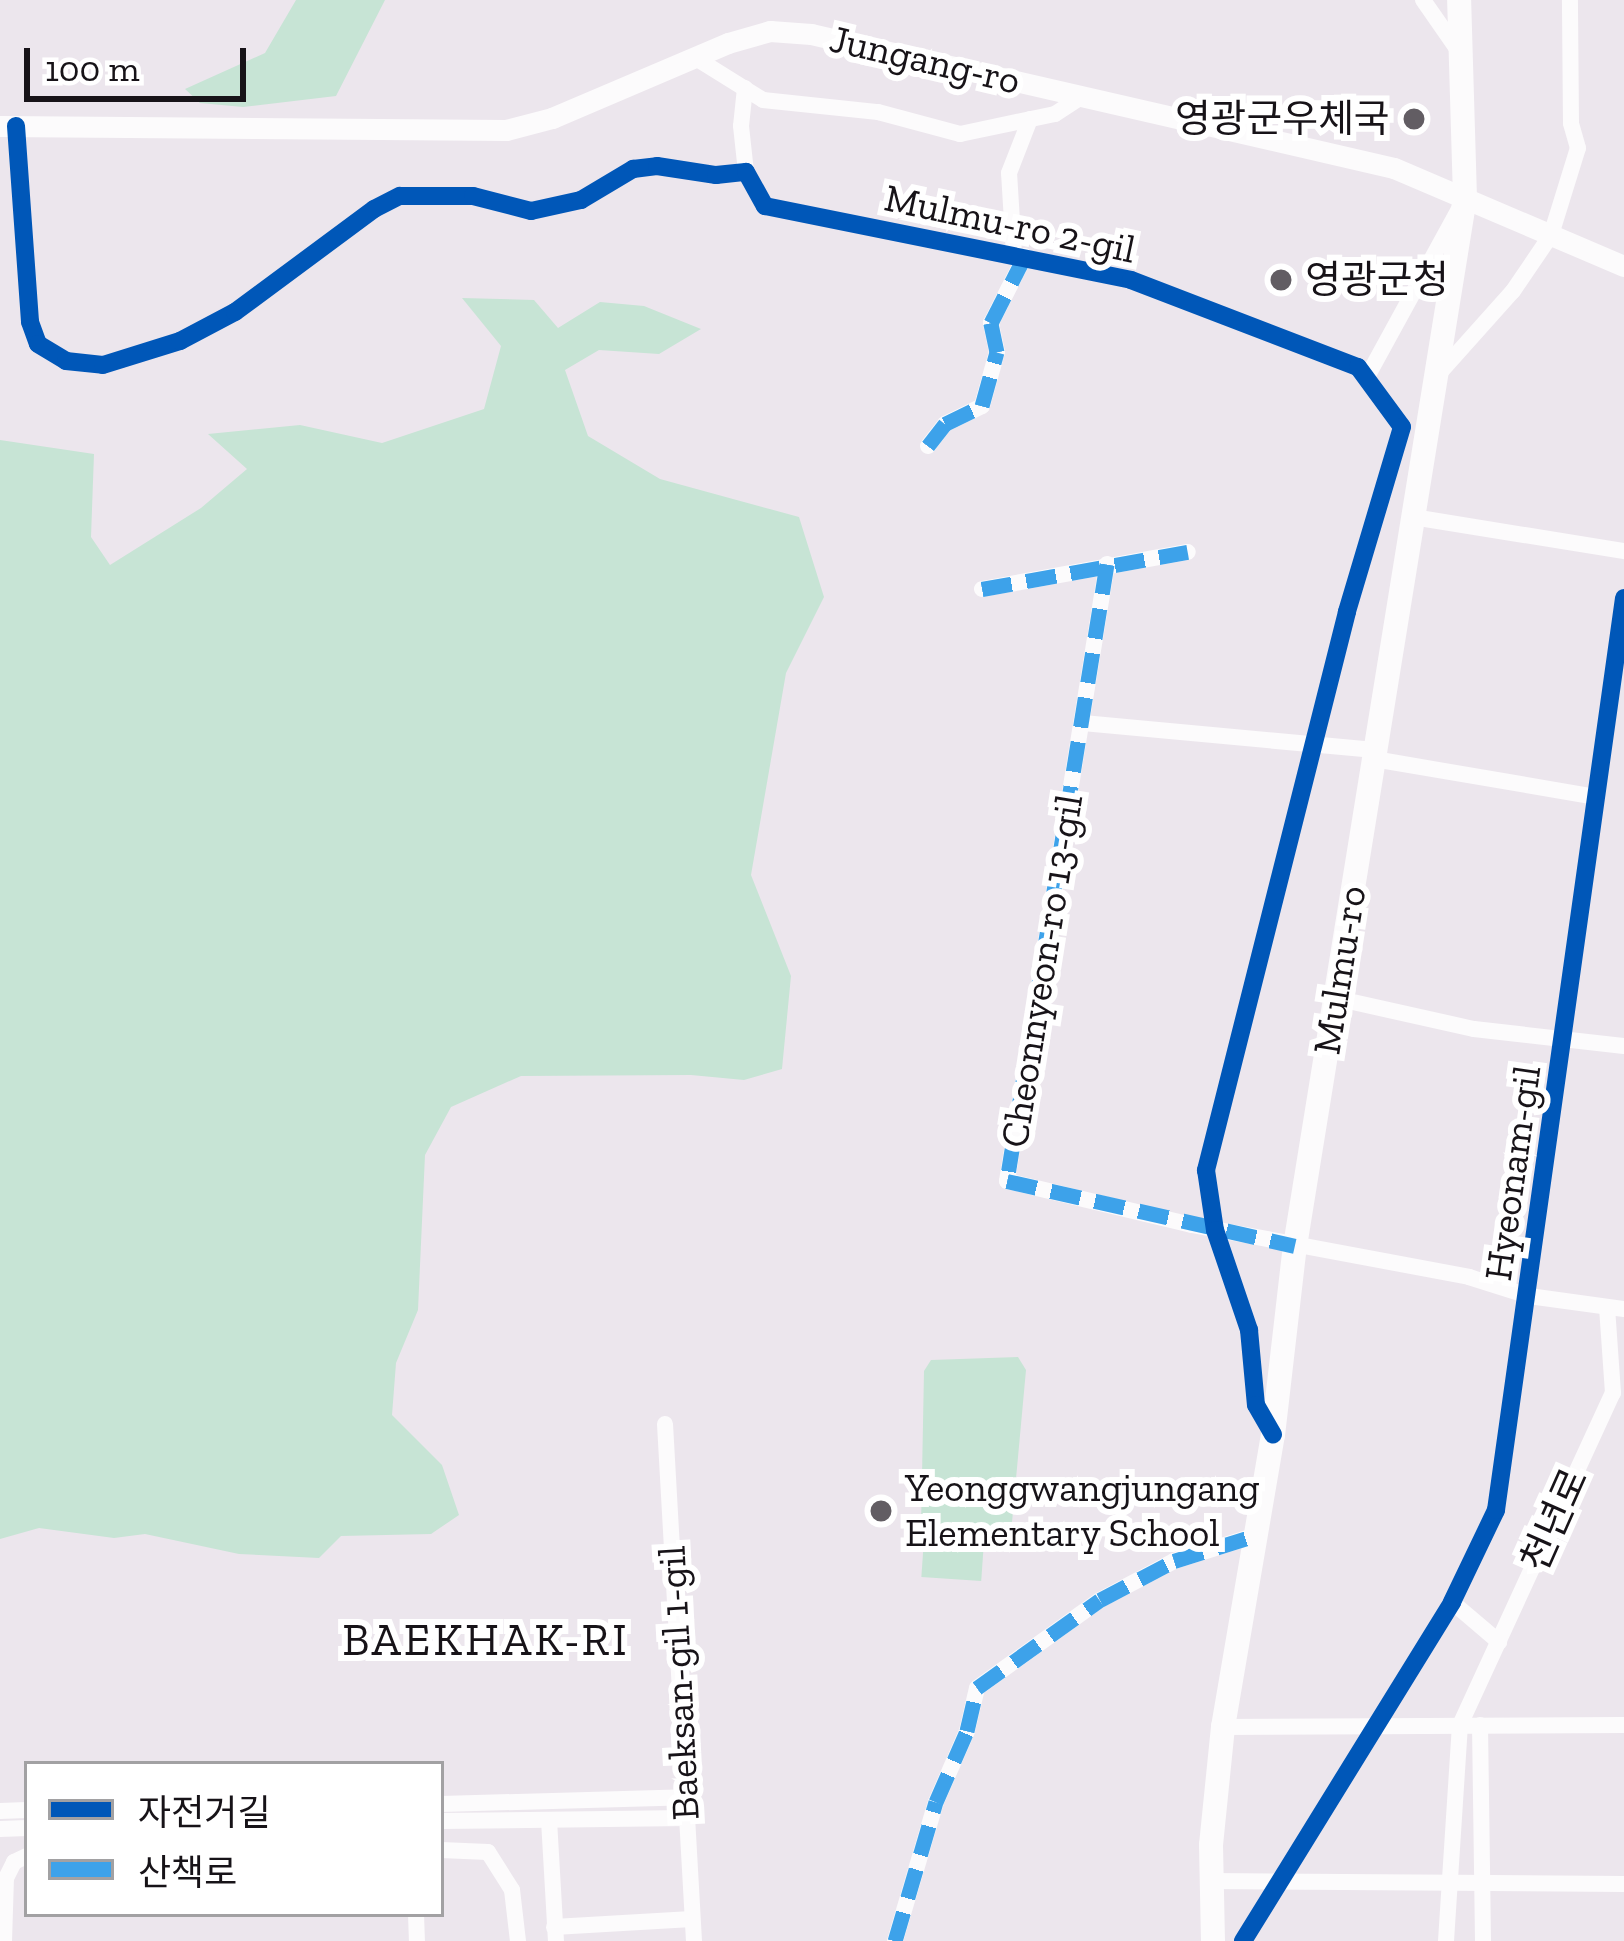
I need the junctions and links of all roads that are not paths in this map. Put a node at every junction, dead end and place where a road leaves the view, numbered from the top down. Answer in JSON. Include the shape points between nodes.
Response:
{"nodes":[{"id":1,"x":1423,"y":0,"type":"edge"},
{"id":2,"x":1459,"y":0,"type":"edge"},
{"id":3,"x":1568,"y":2,"type":"edge"},
{"id":4,"x":1460,"y":54,"type":"junction"},
{"id":5,"x":694,"y":57,"type":"junction"},
{"id":6,"x":745,"y":88,"type":"junction"},
{"id":7,"x":1083,"y":96,"type":"junction"},
{"id":8,"x":1030,"y":119,"type":"junction"},
{"id":9,"x":8,"y":126,"type":"edge"},
{"id":10,"x":746,"y":172,"type":"junction"},
{"id":11,"x":1465,"y":198,"type":"junction"},
{"id":12,"x":1551,"y":235,"type":"junction"},
{"id":13,"x":1020,"y":255,"type":"junction"},
{"id":14,"x":1624,"y":266,"type":"edge"},
{"id":15,"x":1367,"y":377,"type":"junction"},
{"id":16,"x":1436,"y":378,"type":"junction"},
{"id":17,"x":928,"y":446,"type":"dead end"},
{"id":18,"x":1413,"y":517,"type":"junction"},
{"id":19,"x":1624,"y":550,"type":"edge"},
{"id":20,"x":1188,"y":552,"type":"dead end"},
{"id":21,"x":1106,"y":564,"type":"junction"},
{"id":22,"x":982,"y":589,"type":"dead end"},
{"id":23,"x":1624,"y":598,"type":"edge"},
{"id":24,"x":1083,"y":723,"type":"junction"},
{"id":25,"x":1314,"y":744,"type":"junction"},
{"id":26,"x":1375,"y":754,"type":"junction"},
{"id":27,"x":1597,"y":797,"type":"junction"},
{"id":28,"x":1335,"y":998,"type":"junction"},
{"id":29,"x":1564,"y":1041,"type":"junction"},
{"id":30,"x":1624,"y":1046,"type":"edge"},
{"id":31,"x":1215,"y":1230,"type":"junction"},
{"id":32,"x":1295,"y":1246,"type":"junction"},
{"id":33,"x":1529,"y":1296,"type":"junction"},
{"id":34,"x":1616,"y":1308,"type":"edge"},
{"id":35,"x":665,"y":1424,"type":"dead end"},
{"id":36,"x":1273,"y":1435,"type":"junction"},
{"id":37,"x":1254,"y":1536,"type":"junction"},
{"id":38,"x":1452,"y":1602,"type":"junction"},
{"id":39,"x":1499,"y":1642,"type":"junction"},
{"id":40,"x":1460,"y":1725,"type":"junction"},
{"id":41,"x":1480,"y":1725,"type":"junction"},
{"id":42,"x":1624,"y":1725,"type":"edge"},
{"id":43,"x":1373,"y":1726,"type":"junction"},
{"id":44,"x":1222,"y":1727,"type":"junction"},
{"id":45,"x":686,"y":1797,"type":"junction"},
{"id":46,"x":444,"y":1804,"type":"edge"},
{"id":47,"x":686,"y":1818,"type":"junction"},
{"id":48,"x":549,"y":1820,"type":"junction"},
{"id":49,"x":444,"y":1821,"type":"edge"},
{"id":50,"x":444,"y":1850,"type":"edge"},
{"id":51,"x":24,"y":1857,"type":"edge"},
{"id":52,"x":1211,"y":1881,"type":"junction"},
{"id":53,"x":1280,"y":1883,"type":"junction"},
{"id":54,"x":1624,"y":1884,"type":"edge"},
{"id":55,"x":1450,"y":1885,"type":"junction"},
{"id":56,"x":1483,"y":1886,"type":"junction"},
{"id":57,"x":692,"y":1919,"type":"junction"},
{"id":58,"x":555,"y":1934,"type":"edge"},
{"id":59,"x":4,"y":1941,"type":"edge"},
{"id":60,"x":518,"y":1941,"type":"edge"},
{"id":61,"x":694,"y":1941,"type":"edge"},
{"id":62,"x":895,"y":1941,"type":"edge"},
{"id":63,"x":1213,"y":1941,"type":"edge"},
{"id":64,"x":1243,"y":1941,"type":"edge"},
{"id":65,"x":1446,"y":1941,"type":"edge"},
{"id":66,"x":1483,"y":1941,"type":"edge"}],
"edges":[{"from":1,"to":4,"type":"street"},
{"from":2,"to":4,"type":"main road","name":"Mulmu-ro"},
{"from":3,"to":12,"type":"street","via":[[1578,148]]},
{"from":4,"to":11,"type":"main road","name":"Mulmu-ro"},
{"from":5,"to":6,"type":"street"},
{"from":5,"to":7,"type":"street","name":"Jungang-ro","via":[[770,32],[811,34]]},
{"from":5,"to":9,"type":"street","name":"Jungang-ro","via":[[506,130]]},
{"from":6,"to":8,"type":"street","via":[[763,100],[878,112],[960,134]]},
{"from":6,"to":10,"type":"street"},
{"from":7,"to":8,"type":"street"},
{"from":7,"to":11,"type":"street","name":"Jungang-ro","via":[[1394,168]]},
{"from":8,"to":13,"type":"street","via":[[1009,173]]},
{"from":9,"to":10,"type":"street","via":[[38,344],[66,362],[103,365],[147,355],[235,312],[400,196],[473,196],[531,212],[581,200],[633,169]]},
{"from":10,"to":13,"type":"street","name":"Mulmu-ro 2-gil","via":[[765,206]]},
{"from":11,"to":12,"type":"street","name":"Jungang-ro"},
{"from":11,"to":15,"type":"street"},
{"from":11,"to":16,"type":"main road","name":"Mulmu-ro"},
{"from":12,"to":14,"type":"street","name":"Jungang-ro"},
{"from":12,"to":16,"type":"street","via":[[1514,291]]},
{"from":13,"to":15,"type":"street","name":"Mulmu-ro 2-gil","via":[[1131,280],[1324,351]]},
{"from":13,"to":17,"type":"street","via":[[991,323],[997,352],[982,406],[945,424]]},
{"from":15,"to":25,"type":"street","name":"Mulmu-ro 2-gil","via":[[1402,427]]},
{"from":16,"to":18,"type":"main road","name":"Mulmu-ro"},
{"from":18,"to":19,"type":"street"},
{"from":18,"to":26,"type":"main road","name":"Mulmu-ro"},
{"from":20,"to":21,"type":"street"},
{"from":21,"to":22,"type":"street"},
{"from":21,"to":24,"type":"street","name":"Cheonnyeon-ro 13-gil"},
{"from":23,"to":27,"type":"street","name":"Hyeonam-gil"},
{"from":24,"to":25,"type":"street"},
{"from":24,"to":31,"type":"street","name":"Cheonnyeon-ro 13-gil","via":[[1007,1181]]},
{"from":25,"to":26,"type":"street"},
{"from":25,"to":31,"type":"street","name":"Mulmu-ro 2-gil","via":[[1206,1170]]},
{"from":26,"to":27,"type":"street"},
{"from":26,"to":28,"type":"main road","name":"Mulmu-ro"},
{"from":27,"to":29,"type":"street","name":"Hyeonam-gil"},
{"from":28,"to":29,"type":"street","name":"Hyeonam-gil"},
{"from":28,"to":32,"type":"main road","name":"Mulmu-ro"},
{"from":29,"to":30,"type":"street"},
{"from":29,"to":33,"type":"street","name":"Hyeonam-gil"},
{"from":31,"to":32,"type":"street","name":"Cheonnyeon-ro 13-gil"},
{"from":31,"to":36,"type":"street","name":"Mulmu-ro 2-gil","via":[[1250,1330],[1256,1405]]},
{"from":32,"to":33,"type":"street","name":"Cheonnyeon-ro 13-gil"},
{"from":32,"to":36,"type":"main road","name":"Mulmu-ro"},
{"from":33,"to":34,"type":"street","name":"Cheonnyeon-ro 13-gil"},
{"from":33,"to":38,"type":"street","name":"Hyeonam-gil","via":[[1496,1510]]},
{"from":34,"to":39,"type":"street","name":"천년로","via":[[1613,1393]]},
{"from":35,"to":45,"type":"street","name":"Baeksan-gil 1-gil"},
{"from":36,"to":37,"type":"main road","name":"Mulmu-ro"},
{"from":37,"to":44,"type":"main road","name":"Mulmu-ro"},
{"from":37,"to":62,"type":"street","via":[[1174,1561],[1100,1600],[977,1688]]},
{"from":38,"to":39,"type":"street"},
{"from":38,"to":43,"type":"street","name":"Hyeonam-gil"},
{"from":39,"to":40,"type":"street","name":"천년로"},
{"from":40,"to":41,"type":"street"},
{"from":40,"to":43,"type":"street"},
{"from":40,"to":55,"type":"street"},
{"from":41,"to":42,"type":"street"},
{"from":41,"to":56,"type":"street"},
{"from":43,"to":44,"type":"street"},
{"from":43,"to":53,"type":"street","name":"Hyeonam-gil"},
{"from":44,"to":52,"type":"main road","name":"Mulmu-ro"},
{"from":45,"to":46,"type":"street"},
{"from":45,"to":47,"type":"street","name":"Baeksan-gil 1-gil"},
{"from":47,"to":48,"type":"street"},
{"from":47,"to":57,"type":"street","name":"Baeksan-gil 1-gil"},
{"from":48,"to":49,"type":"street"},
{"from":48,"to":58,"type":"street"},
{"from":50,"to":60,"type":"street","via":[[488,1852],[512,1890]]},
{"from":51,"to":59,"type":"street","via":[[7,1878]]},
{"from":52,"to":53,"type":"street"},
{"from":52,"to":63,"type":"main road","name":"Mulmu-ro"},
{"from":53,"to":55,"type":"street"},
{"from":53,"to":64,"type":"street","name":"Hyeonam-gil"},
{"from":54,"to":56,"type":"street"},
{"from":55,"to":56,"type":"street"},
{"from":55,"to":65,"type":"street"},
{"from":56,"to":66,"type":"street"},
{"from":57,"to":58,"type":"street"},
{"from":57,"to":61,"type":"street","name":"Baeksan-gil 1-gil"}]}
